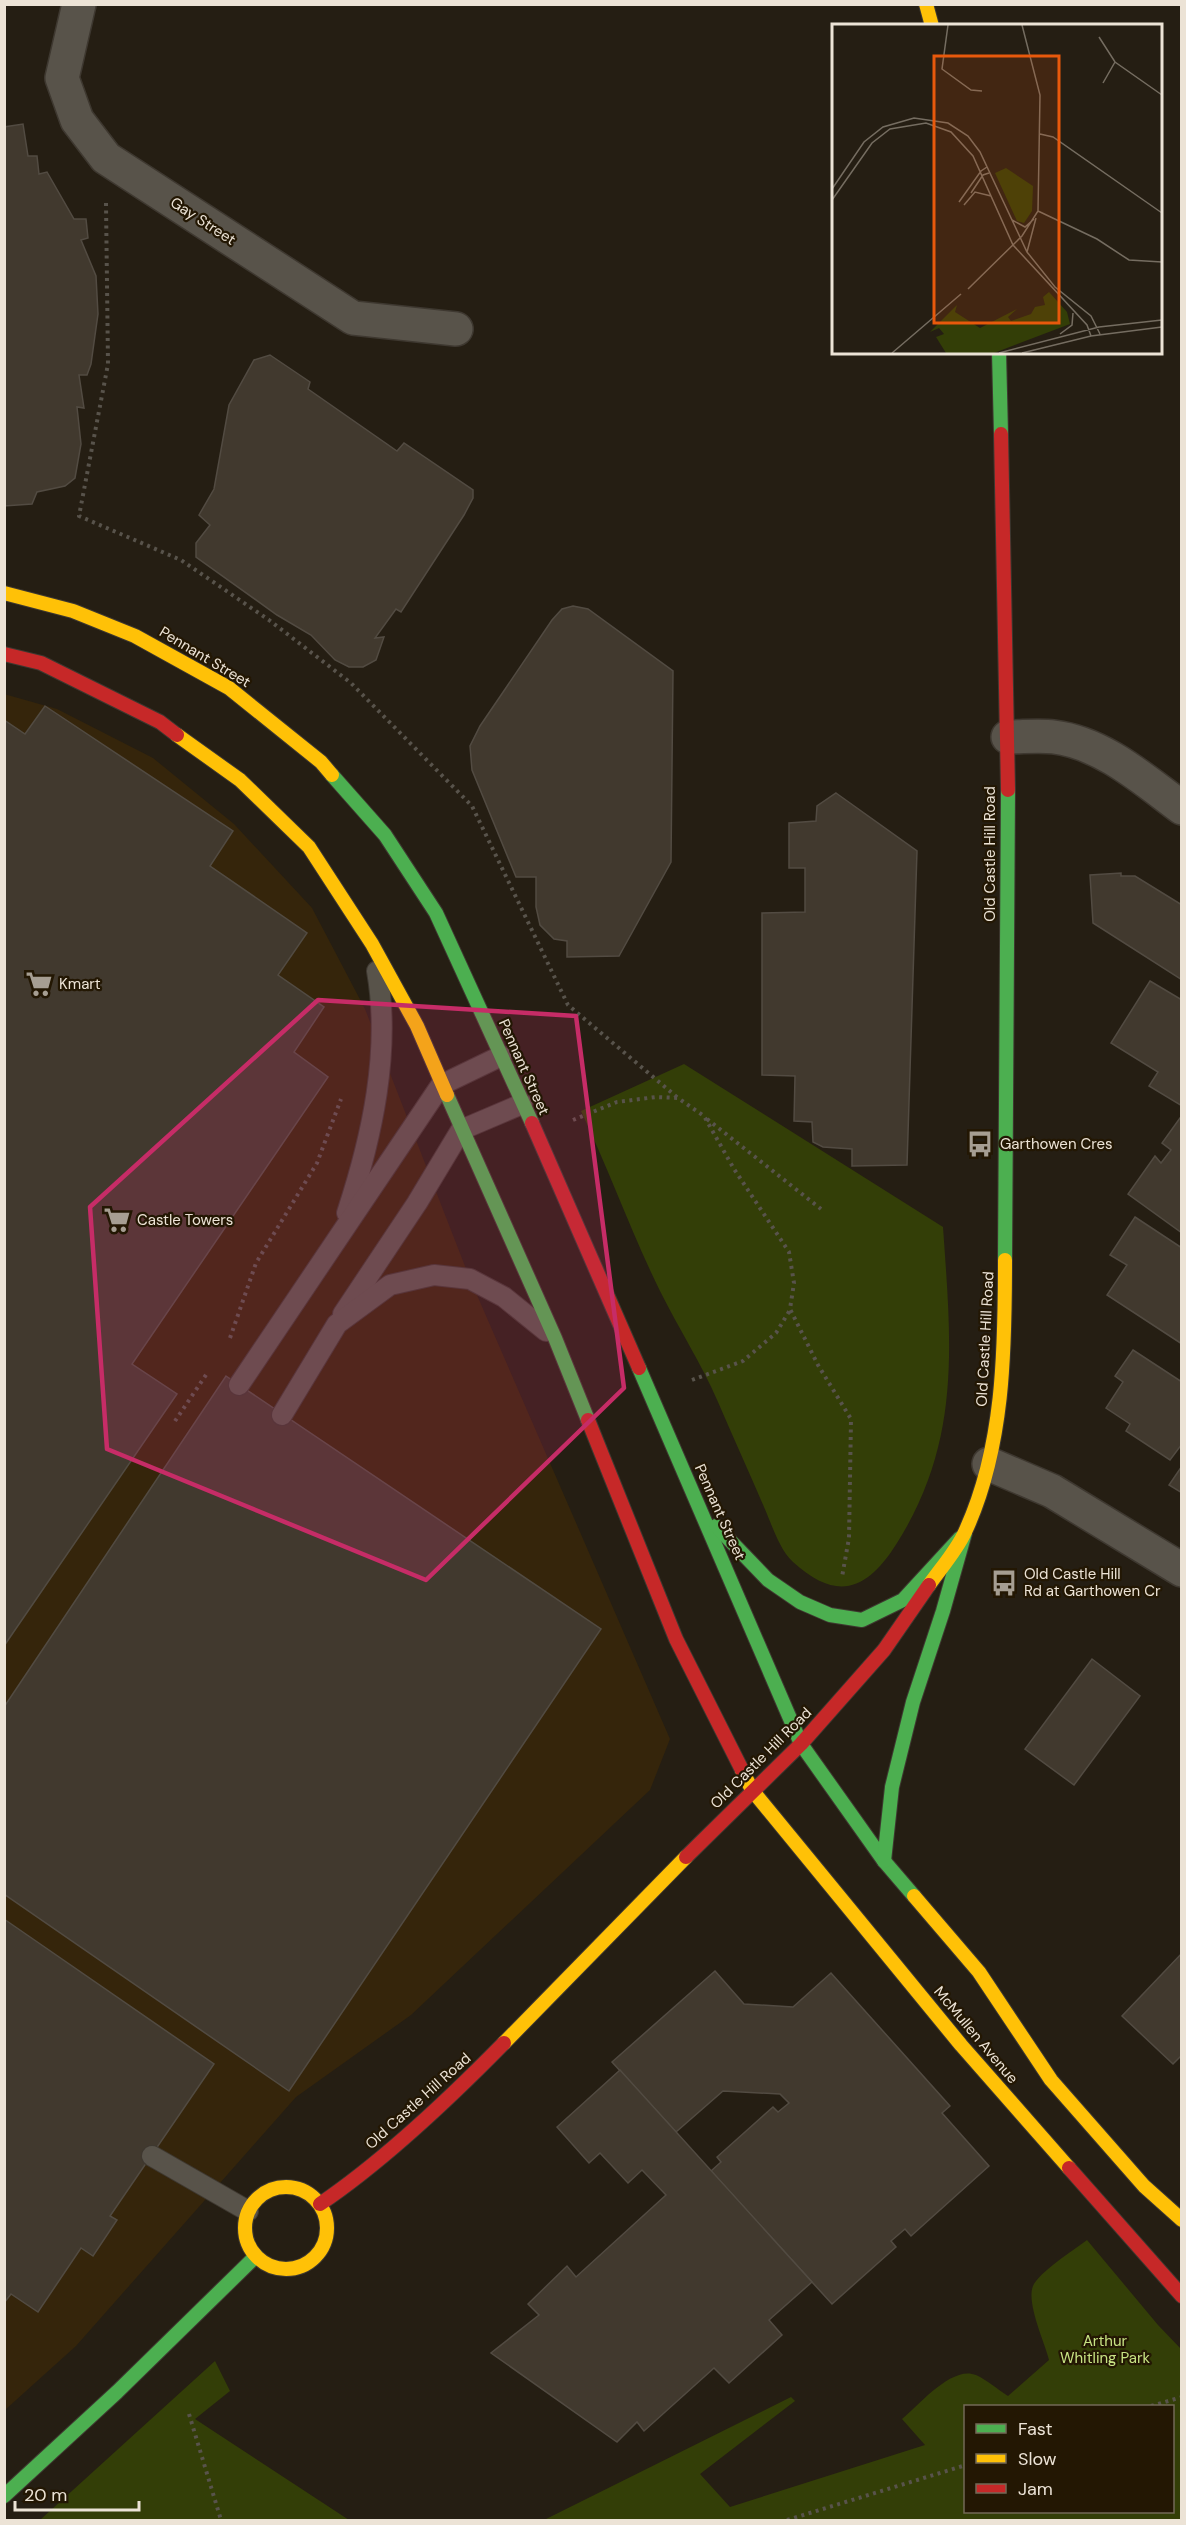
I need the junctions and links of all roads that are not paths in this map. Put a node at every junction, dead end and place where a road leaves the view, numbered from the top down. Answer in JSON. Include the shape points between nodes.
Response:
{"nodes":[{"id":1,"x":79,"y":4,"type":"edge"},
{"id":2,"x":926,"y":4,"type":"edge"},
{"id":3,"x":931,"y":24,"type":"edge"},
{"id":4,"x":456,"y":329,"type":"dead end"},
{"id":5,"x":999,"y":354,"type":"edge"},
{"id":6,"x":4,"y":593,"type":"edge"},
{"id":7,"x":4,"y":654,"type":"edge"},
{"id":8,"x":1008,"y":737,"type":"junction"},
{"id":9,"x":1182,"y":808,"type":"edge"},
{"id":10,"x":372,"y":944,"type":"junction"},
{"id":11,"x":501,"y":1056,"type":"junction"},
{"id":12,"x":441,"y":1085,"type":"junction"},
{"id":13,"x":522,"y":1104,"type":"junction"},
{"id":14,"x":461,"y":1130,"type":"junction"},
{"id":15,"x":338,"y":1241,"type":"junction"},
{"id":16,"x":337,"y":1324,"type":"junction"},
{"id":17,"x":555,"y":1338,"type":"junction"},
{"id":18,"x":239,"y":1385,"type":"dead end"},
{"id":19,"x":282,"y":1415,"type":"dead end"},
{"id":20,"x":989,"y":1464,"type":"junction"},
{"id":21,"x":702,"y":1512,"type":"junction"},
{"id":22,"x":965,"y":1533,"type":"junction"},
{"id":23,"x":1182,"y":1570,"type":"edge"},
{"id":24,"x":801,"y":1744,"type":"junction"},
{"id":25,"x":752,"y":1790,"type":"junction"},
{"id":26,"x":884,"y":1861,"type":"junction"},
{"id":27,"x":152,"y":2156,"type":"dead end"},
{"id":28,"x":320,"y":2204,"type":"junction"},
{"id":29,"x":248,"y":2211,"type":"junction"},
{"id":30,"x":1182,"y":2220,"type":"edge"},
{"id":31,"x":256,"y":2256,"type":"junction"},
{"id":32,"x":1182,"y":2296,"type":"edge"},
{"id":33,"x":4,"y":2496,"type":"edge"}],
"edges":[{"from":1,"to":4,"type":"street","name":"Gay Street","via":[[62,78],[77,120],[106,158],[353,318]]},
{"from":2,"to":3,"type":"main road"},
{"from":5,"to":8,"type":"main road","name":"Old Castle Hill Road"},
{"from":6,"to":11,"type":"main road","name":"Pennant Street","via":[[73,611],[135,636],[229,688],[321,762],[385,835],[436,913]]},
{"from":7,"to":10,"type":"main road","via":[[42,663],[160,722],[240,780],[309,847]]},
{"from":8,"to":9,"type":"street","via":[[1054,737],[1085,744],[1126,767]]},
{"from":8,"to":20,"type":"main road","name":"Old Castle Hill Road","via":[[1005,1310],[1001,1384]]},
{"from":10,"to":12,"type":"main road","via":[[417,1026]]},
{"from":10,"to":15,"type":"lane","via":[[382,1000],[381,1067],[362,1168]]},
{"from":11,"to":12,"type":"lane"},
{"from":11,"to":13,"type":"main road","name":"Pennant Street"},
{"from":12,"to":14,"type":"main road"},
{"from":12,"to":15,"type":"lane"},
{"from":13,"to":14,"type":"lane"},
{"from":13,"to":21,"type":"main road","name":"Pennant Street"},
{"from":14,"to":16,"type":"lane"},
{"from":14,"to":17,"type":"main road"},
{"from":15,"to":18,"type":"lane"},
{"from":16,"to":17,"type":"lane","via":[[390,1286],[434,1275],[470,1279],[504,1297]]},
{"from":16,"to":19,"type":"lane"},
{"from":17,"to":25,"type":"main road","via":[[676,1639]]},
{"from":20,"to":22,"type":"main road","name":"Old Castle Hill Road"},
{"from":20,"to":23,"type":"street","via":[[1052,1491]]},
{"from":21,"to":22,"type":"main road","via":[[768,1580],[800,1602],[830,1615],[862,1620],[903,1600]]},
{"from":21,"to":24,"type":"main road","name":"Pennant Street"},
{"from":22,"to":24,"type":"main road","name":"Old Castle Hill Road","via":[[884,1650]]},
{"from":22,"to":26,"type":"main road","via":[[912,1702],[892,1787]]},
{"from":24,"to":25,"type":"main road","name":"Old Castle Hill Road"},
{"from":24,"to":26,"type":"main road","name":"McMullen Avenue"},
{"from":25,"to":28,"type":"main road","name":"Old Castle Hill Road","via":[[470,2078],[353,2182]]},
{"from":25,"to":32,"type":"main road","name":"McMullen Avenue","via":[[961,2045]]},
{"from":26,"to":30,"type":"main road","name":"McMullen Avenue","via":[[979,1972],[1051,2080],[1144,2186]]},
{"from":27,"to":29,"type":"lane"},
{"from":28,"to":29,"type":"main road","via":[[300,2188],[276,2187],[259,2196]]},
{"from":28,"to":31,"type":"main road","via":[[326,2216],[324,2243],[306,2263],[294,2268],[267,2265]]},
{"from":29,"to":31,"type":"main road","via":[[244,2235]]},
{"from":31,"to":33,"type":"main road"}]}
